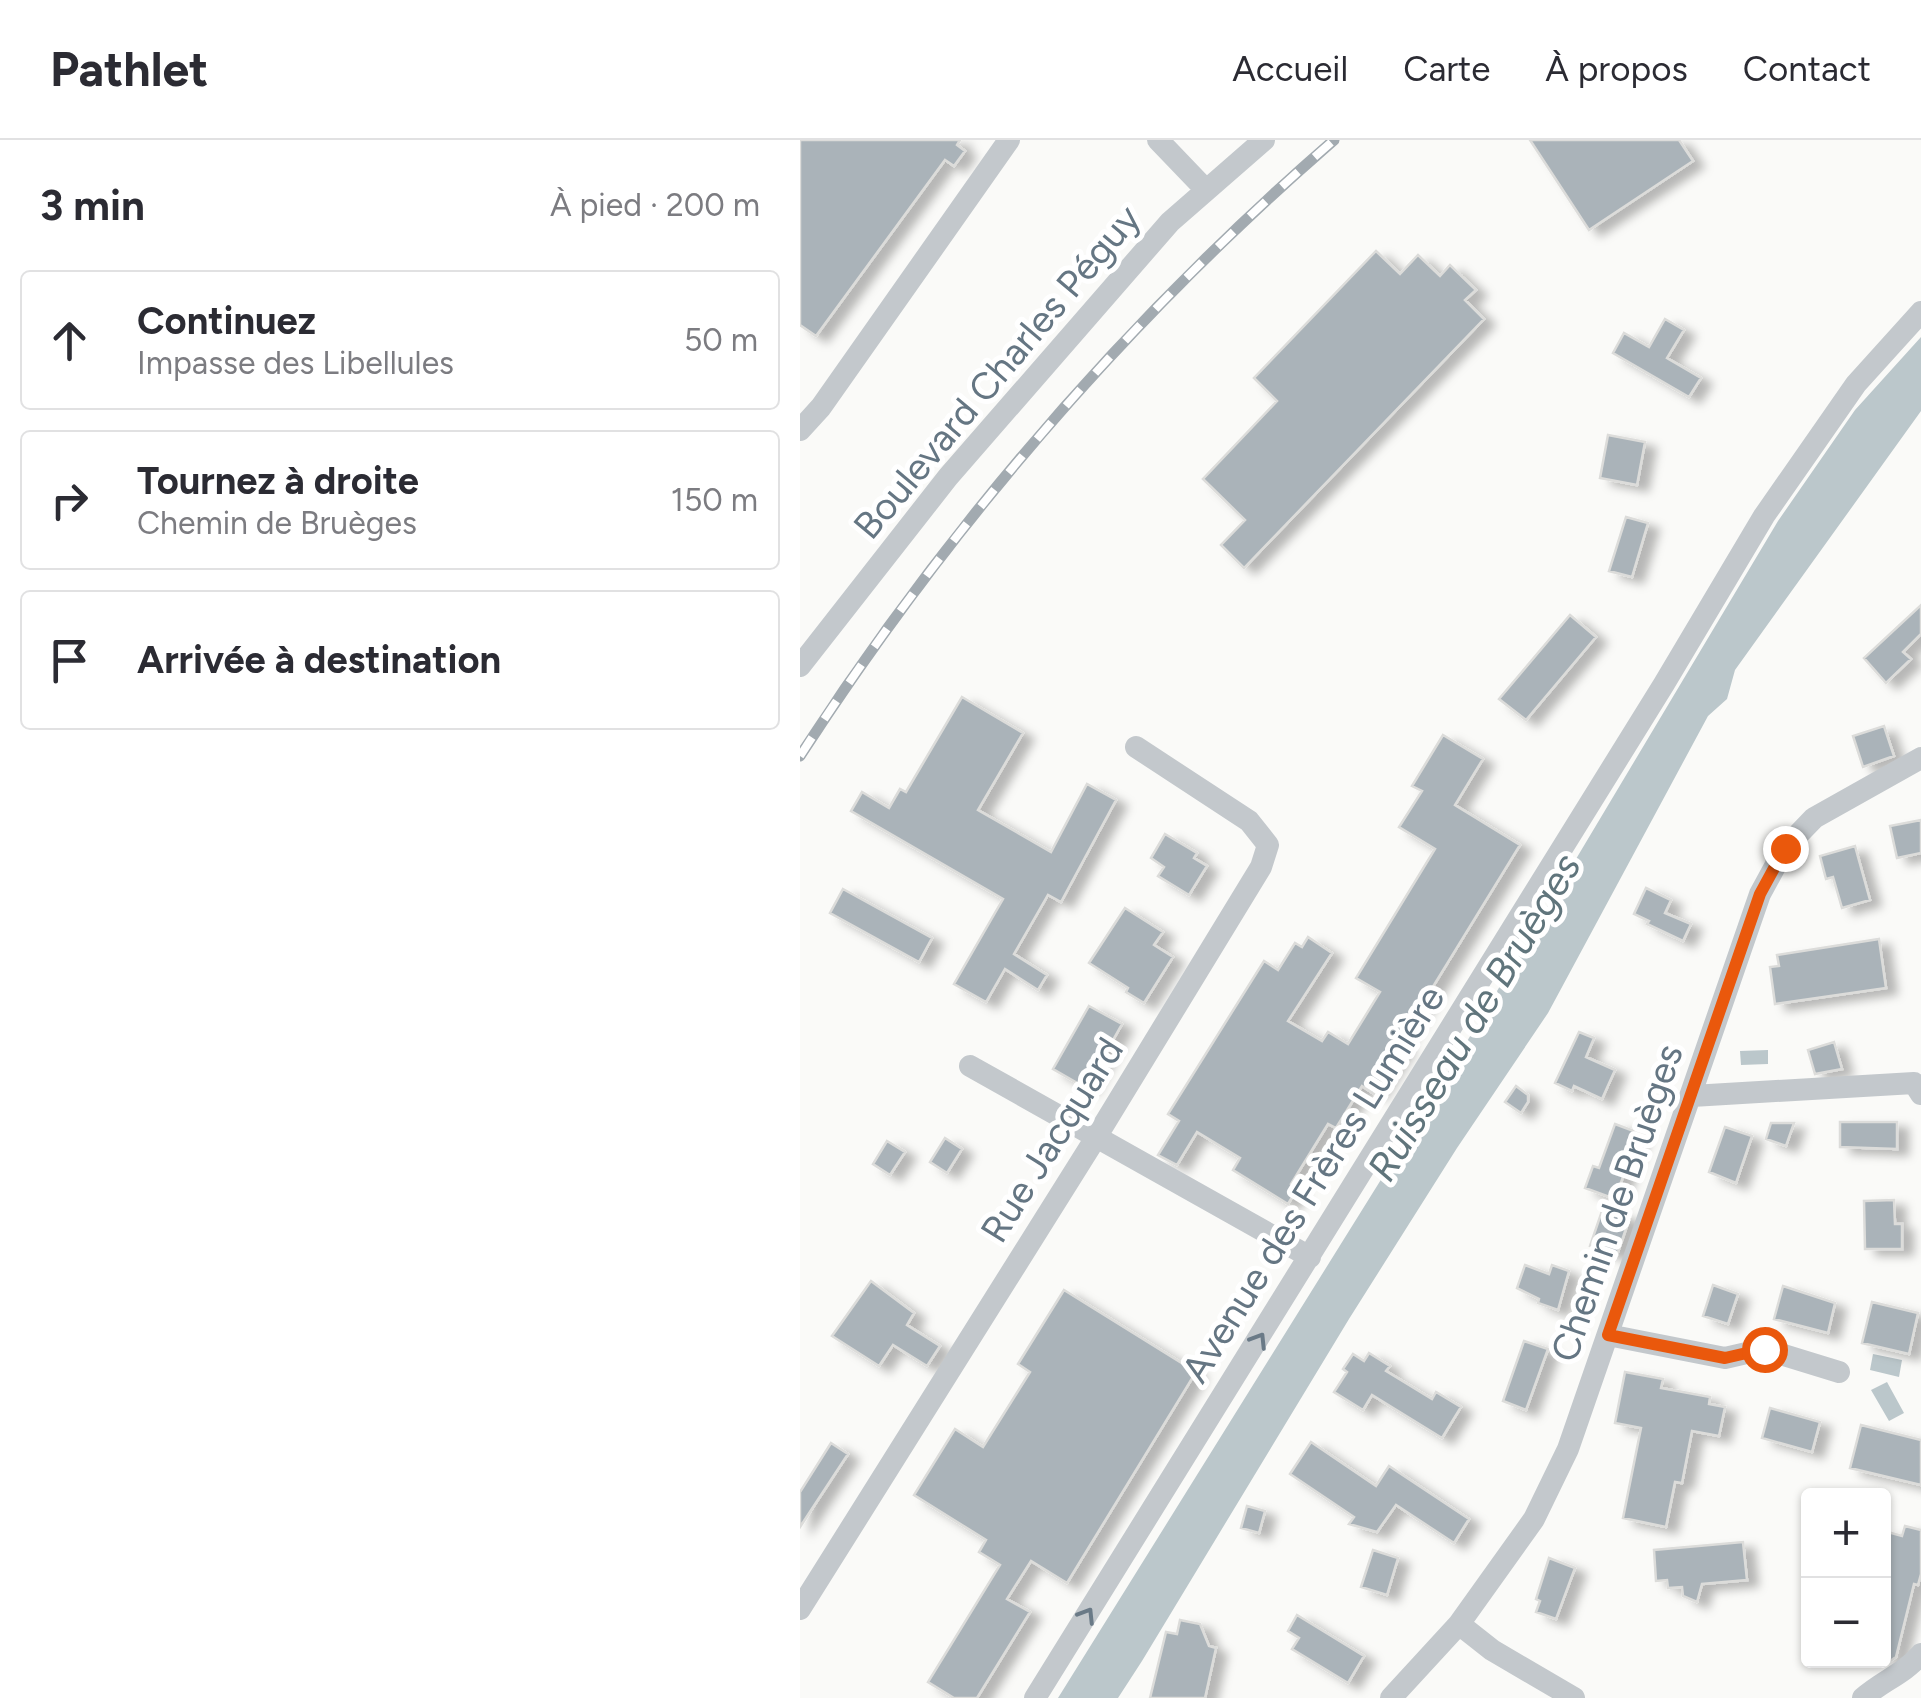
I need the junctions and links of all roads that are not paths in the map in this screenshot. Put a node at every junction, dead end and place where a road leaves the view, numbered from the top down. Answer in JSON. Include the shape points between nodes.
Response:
{"nodes":[{"id":1,"x":1009,"y":140,"type":"edge"},
{"id":2,"x":1158,"y":140,"type":"edge"},
{"id":3,"x":1264,"y":140,"type":"edge"},
{"id":4,"x":1206,"y":190,"type":"junction"},
{"id":5,"x":1921,"y":312,"type":"edge"},
{"id":6,"x":800,"y":430,"type":"edge"},
{"id":7,"x":800,"y":666,"type":"edge"},
{"id":8,"x":1136,"y":747,"type":"dead end"},
{"id":9,"x":1921,"y":758,"type":"edge"},
{"id":10,"x":970,"y":1066,"type":"dead end"},
{"id":11,"x":1921,"y":1094,"type":"edge"},
{"id":12,"x":1692,"y":1096,"type":"junction"},
{"id":13,"x":1095,"y":1138,"type":"junction"},
{"id":14,"x":1310,"y":1257,"type":"junction"},
{"id":15,"x":1608,"y":1335,"type":"junction"},
{"id":16,"x":1839,"y":1372,"type":"dead end"},
{"id":17,"x":800,"y":1608,"type":"edge"},
{"id":18,"x":1460,"y":1624,"type":"junction"},
{"id":19,"x":1918,"y":1664,"type":"edge"},
{"id":20,"x":1035,"y":1698,"type":"edge"},
{"id":21,"x":1392,"y":1698,"type":"edge"},
{"id":22,"x":1574,"y":1698,"type":"edge"},
{"id":23,"x":1863,"y":1698,"type":"edge"}],
"edges":[{"from":1,"to":6,"type":"street"},
{"from":2,"to":4,"type":"street"},
{"from":3,"to":4,"type":"street","name":"Boulevard Charles Péguy"},
{"from":4,"to":7,"type":"street","name":"Boulevard Charles Péguy","via":[[1170,222],[948,476]]},
{"from":5,"to":14,"type":"street","name":"Avenue des Frères Lumière","via":[[1856,384],[1764,516]]},
{"from":8,"to":13,"type":"street","name":"Rue Jacquard","via":[[1250,821],[1268,846]]},
{"from":9,"to":12,"type":"street","name":"Chemin de Bruèges","via":[[1814,818],[1785,848],[1760,894]]},
{"from":10,"to":13,"type":"street"},
{"from":11,"to":12,"type":"street","via":[[1914,1082]]},
{"from":12,"to":15,"type":"street","name":"Chemin de Bruèges"},
{"from":13,"to":14,"type":"street"},
{"from":13,"to":17,"type":"street","name":"Rue Jacquard"},
{"from":20,"to":14,"type":"street","name":"Avenue des Frères Lumière","one_way":true},
{"from":15,"to":16,"type":"street","via":[[1725,1358],[1764,1349]]},
{"from":15,"to":18,"type":"street","name":"Chemin de Bruèges","via":[[1568,1450],[1534,1518]]},
{"from":18,"to":21,"type":"street","name":"Chemin de Bruèges"},
{"from":18,"to":22,"type":"street"},
{"from":19,"to":23,"type":"street"}]}
